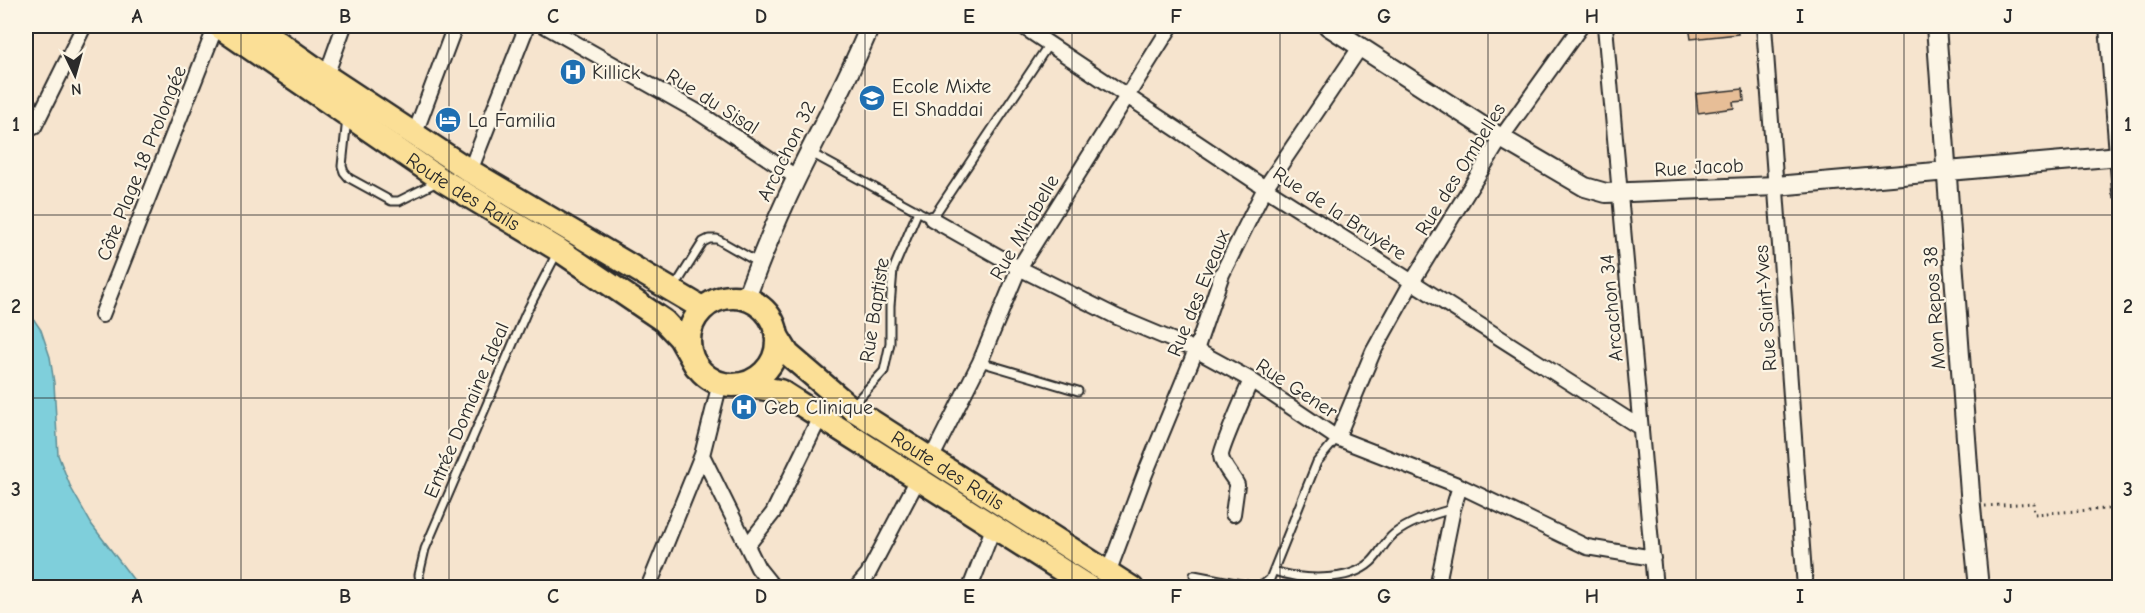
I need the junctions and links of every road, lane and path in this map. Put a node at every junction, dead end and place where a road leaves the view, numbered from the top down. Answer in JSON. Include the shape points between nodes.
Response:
{"nodes":[{"id":1,"x":84,"y":26,"type":"edge"},
{"id":2,"x":217,"y":26,"type":"edge"},
{"id":3,"x":255,"y":26,"type":"edge"},
{"id":4,"x":344,"y":26,"type":"edge"},
{"id":5,"x":455,"y":26,"type":"edge"},
{"id":6,"x":527,"y":26,"type":"edge"},
{"id":7,"x":545,"y":26,"type":"edge"},
{"id":8,"x":870,"y":26,"type":"edge"},
{"id":9,"x":1022,"y":26,"type":"edge"},
{"id":10,"x":1171,"y":26,"type":"edge"},
{"id":11,"x":1328,"y":26,"type":"edge"},
{"id":12,"x":1581,"y":26,"type":"edge"},
{"id":13,"x":1605,"y":26,"type":"edge"},
{"id":14,"x":1764,"y":26,"type":"edge"},
{"id":15,"x":1936,"y":26,"type":"edge"},
{"id":16,"x":2108,"y":26,"type":"edge"},
{"id":17,"x":1049,"y":44,"type":"junction"},
{"id":18,"x":1361,"y":46,"type":"junction"},
{"id":19,"x":326,"y":76,"type":"junction"},
{"id":20,"x":1126,"y":95,"type":"junction"},
{"id":21,"x":347,"y":116,"type":"junction"},
{"id":22,"x":34,"y":127,"type":"dead end"},
{"id":23,"x":415,"y":133,"type":"junction"},
{"id":24,"x":1501,"y":138,"type":"junction"},
{"id":25,"x":810,"y":153,"type":"junction"},
{"id":26,"x":2118,"y":157,"type":"edge"},
{"id":27,"x":470,"y":171,"type":"junction"},
{"id":28,"x":1947,"y":172,"type":"junction"},
{"id":29,"x":796,"y":177,"type":"junction"},
{"id":30,"x":442,"y":180,"type":"junction"},
{"id":31,"x":1776,"y":186,"type":"junction"},
{"id":32,"x":1265,"y":188,"type":"junction"},
{"id":33,"x":2120,"y":192,"type":"edge"},
{"id":34,"x":1620,"y":194,"type":"junction"},
{"id":35,"x":918,"y":211,"type":"junction"},
{"id":36,"x":932,"y":219,"type":"junction"},
{"id":37,"x":559,"y":250,"type":"junction"},
{"id":38,"x":759,"y":262,"type":"junction"},
{"id":39,"x":1019,"y":268,"type":"junction"},
{"id":40,"x":1412,"y":282,"type":"junction"},
{"id":41,"x":672,"y":291,"type":"junction"},
{"id":42,"x":746,"y":298,"type":"junction"},
{"id":43,"x":702,"y":309,"type":"junction"},
{"id":44,"x":102,"y":315,"type":"dead end"},
{"id":45,"x":777,"y":336,"type":"junction"},
{"id":46,"x":1196,"y":350,"type":"junction"},
{"id":47,"x":980,"y":362,"type":"junction"},
{"id":48,"x":696,"y":366,"type":"junction"},
{"id":49,"x":1251,"y":380,"type":"junction"},
{"id":50,"x":730,"y":384,"type":"junction"},
{"id":51,"x":1078,"y":392,"type":"dead end"},
{"id":52,"x":851,"y":408,"type":"junction"},
{"id":53,"x":820,"y":417,"type":"junction"},
{"id":54,"x":1641,"y":428,"type":"junction"},
{"id":55,"x":1337,"y":438,"type":"junction"},
{"id":56,"x":702,"y":455,"type":"junction"},
{"id":57,"x":925,"y":468,"type":"junction"},
{"id":58,"x":1460,"y":486,"type":"junction"},
{"id":59,"x":1971,"y":507,"type":"junction"},
{"id":60,"x":2120,"y":508,"type":"edge"},
{"id":61,"x":1453,"y":509,"type":"junction"},
{"id":62,"x":1233,"y":514,"type":"dead end"},
{"id":63,"x":994,"y":526,"type":"junction"},
{"id":64,"x":747,"y":546,"type":"junction"},
{"id":65,"x":1653,"y":558,"type":"junction"},
{"id":66,"x":1274,"y":571,"type":"junction"},
{"id":67,"x":1108,"y":573,"type":"junction"},
{"id":68,"x":1194,"y":575,"type":"dead end"},
{"id":69,"x":421,"y":588,"type":"edge"},
{"id":70,"x":648,"y":588,"type":"edge"},
{"id":71,"x":774,"y":588,"type":"edge"},
{"id":72,"x":856,"y":588,"type":"edge"},
{"id":73,"x":970,"y":588,"type":"edge"},
{"id":74,"x":1090,"y":588,"type":"edge"},
{"id":75,"x":1132,"y":588,"type":"edge"},
{"id":76,"x":1437,"y":588,"type":"edge"},
{"id":77,"x":1655,"y":588,"type":"edge"},
{"id":78,"x":1805,"y":588,"type":"edge"},
{"id":79,"x":1979,"y":588,"type":"edge"}],
"edges":[{"from":1,"to":22,"type":"street"},
{"from":2,"to":21,"type":"main road","name":"Route des Rails"},
{"from":2,"to":44,"type":"street","name":"Côte Plage 18 Prolongée"},
{"from":3,"to":19,"type":"main road","name":"Route des Rails"},
{"from":4,"to":19,"type":"street"},
{"from":5,"to":23,"type":"street"},
{"from":6,"to":27,"type":"street"},
{"from":7,"to":29,"type":"street","name":"Rue du Sisal","via":[[698,112]]},
{"from":8,"to":25,"type":"street","name":"Arcachon 32"},
{"from":9,"to":17,"type":"street","name":"Rue de la Bruyère"},
{"from":10,"to":20,"type":"street","name":"Rue Mirabelle"},
{"from":11,"to":18,"type":"street","name":"Rue Jacob"},
{"from":12,"to":24,"type":"street","name":"Rue des Ombelles"},
{"from":13,"to":34,"type":"street","name":"Arcachon 34"},
{"from":14,"to":31,"type":"street","name":"Rue Saint-Yves"},
{"from":15,"to":28,"type":"street","name":"Mon Repos 38"},
{"from":16,"to":26,"type":"street"},
{"from":17,"to":20,"type":"street","name":"Rue de la Bruyère"},
{"from":17,"to":36,"type":"lane"},
{"from":18,"to":24,"type":"street","name":"Rue Jacob"},
{"from":18,"to":32,"type":"street","name":"Rue des Eveaux"},
{"from":19,"to":23,"type":"main road","name":"Route des Rails"},
{"from":20,"to":32,"type":"street","name":"Rue de la Bruyère"},
{"from":20,"to":39,"type":"street","name":"Rue Mirabelle"},
{"from":21,"to":30,"type":"main road","name":"Route des Rails"},
{"from":21,"to":30,"type":"lane","via":[[342,165],[349,178],[391,201],[399,201]]},
{"from":23,"to":27,"type":"main road","name":"Route des Rails"},
{"from":24,"to":34,"type":"street","name":"Rue Jacob","via":[[1585,187]]},
{"from":24,"to":40,"type":"street","name":"Rue des Ombelles"},
{"from":25,"to":29,"type":"street","name":"Arcachon 32"},
{"from":25,"to":35,"type":"lane","name":"Rue Gener"},
{"from":26,"to":28,"type":"street","name":"Rue Jacob"},
{"from":26,"to":33,"type":"street"},
{"from":27,"to":41,"type":"main road","name":"Route des Rails"},
{"from":28,"to":31,"type":"street","name":"Rue Jacob"},
{"from":28,"to":59,"type":"street","name":"Mon Repos 38"},
{"from":29,"to":38,"type":"street","name":"Arcachon 32"},
{"from":30,"to":37,"type":"main road","name":"Route des Rails"},
{"from":31,"to":34,"type":"street","name":"Rue Jacob"},
{"from":31,"to":78,"type":"street","name":"Rue Saint-Yves"},
{"from":32,"to":40,"type":"street","name":"Rue de la Bruyère"},
{"from":32,"to":46,"type":"street","name":"Rue des Eveaux","via":[[1222,274]]},
{"from":34,"to":54,"type":"street","name":"Arcachon 34"},
{"from":35,"to":36,"type":"lane","name":"Rue Gener"},
{"from":35,"to":52,"type":"lane","name":"Rue Baptiste","via":[[893,270],[890,343],[884,370]]},
{"from":36,"to":39,"type":"street","name":"Rue Gener"},
{"from":37,"to":48,"type":"main road","name":"Route des Rails","via":[[664,321],[680,338]]},
{"from":37,"to":69,"type":"lane","name":"Entrée Domaine Ideal","via":[[526,313],[425,549],[419,575]]},
{"from":38,"to":41,"type":"lane","via":[[717,239],[709,239],[703,242]]},
{"from":38,"to":42,"type":"street","name":"Arcachon 32"},
{"from":39,"to":46,"type":"street","name":"Rue Gener","via":[[1117,317]]},
{"from":39,"to":47,"type":"street","name":"Rue Mirabelle"},
{"from":40,"to":54,"type":"street","name":"Rue de la Bruyère"},
{"from":40,"to":55,"type":"street","name":"Rue des Ombelles","via":[[1373,351]]},
{"from":41,"to":43,"type":"main road","name":"Route des Rails"},
{"from":42,"to":43,"type":"main road","via":[[723,298]]},
{"from":42,"to":45,"type":"main road","via":[[767,313]]},
{"from":43,"to":48,"type":"main road","via":[[694,319],[688,343]]},
{"from":45,"to":50,"type":"main road","via":[[772,362],[759,376]]},
{"from":45,"to":52,"type":"main road","name":"Route des Rails","via":[[788,354]]},
{"from":46,"to":49,"type":"street","name":"Rue Gener"},
{"from":46,"to":67,"type":"street","name":"Rue des Eveaux"},
{"from":47,"to":51,"type":"lane"},
{"from":47,"to":57,"type":"street","name":"Rue Mirabelle"},
{"from":48,"to":50,"type":"main road","via":[[706,377]]},
{"from":49,"to":55,"type":"street","name":"Rue Gener"},
{"from":49,"to":62,"type":"street","via":[[1221,455],[1238,485]]},
{"from":50,"to":53,"type":"main road","name":"Route des Rails","via":[[780,390]]},
{"from":50,"to":56,"type":"street"},
{"from":52,"to":57,"type":"main road","name":"Route des Rails"},
{"from":53,"to":57,"type":"main road","name":"Route des Rails"},
{"from":53,"to":64,"type":"street","via":[[773,513]]},
{"from":54,"to":65,"type":"street","name":"Arcachon 34"},
{"from":55,"to":58,"type":"street","name":"Rue Gener"},
{"from":55,"to":66,"type":"lane","via":[[1317,462]]},
{"from":56,"to":64,"type":"street"},
{"from":56,"to":70,"type":"street"},
{"from":57,"to":63,"type":"main road","name":"Route des Rails"},
{"from":57,"to":67,"type":"main road","name":"Route des Rails"},
{"from":57,"to":72,"type":"street","name":"Rue Mirabelle","via":[[868,574]]},
{"from":58,"to":61,"type":"street"},
{"from":58,"to":65,"type":"street","name":"Rue Gener","via":[[1587,548]]},
{"from":59,"to":60,"type":"path","via":[[2033,503],[2034,514]]},
{"from":59,"to":79,"type":"street","name":"Mon Repos 38"},
{"from":61,"to":66,"type":"lane","via":[[1395,533],[1371,562],[1347,574],[1304,578]]},
{"from":61,"to":76,"type":"street"},
{"from":63,"to":73,"type":"street"},
{"from":63,"to":74,"type":"main road","name":"Route des Rails"},
{"from":64,"to":71,"type":"street"},
{"from":65,"to":77,"type":"street","name":"Arcachon 34"},
{"from":66,"to":68,"type":"lane","via":[[1264,584],[1256,587]]},
{"from":67,"to":75,"type":"main road","name":"Route des Rails"}]}
